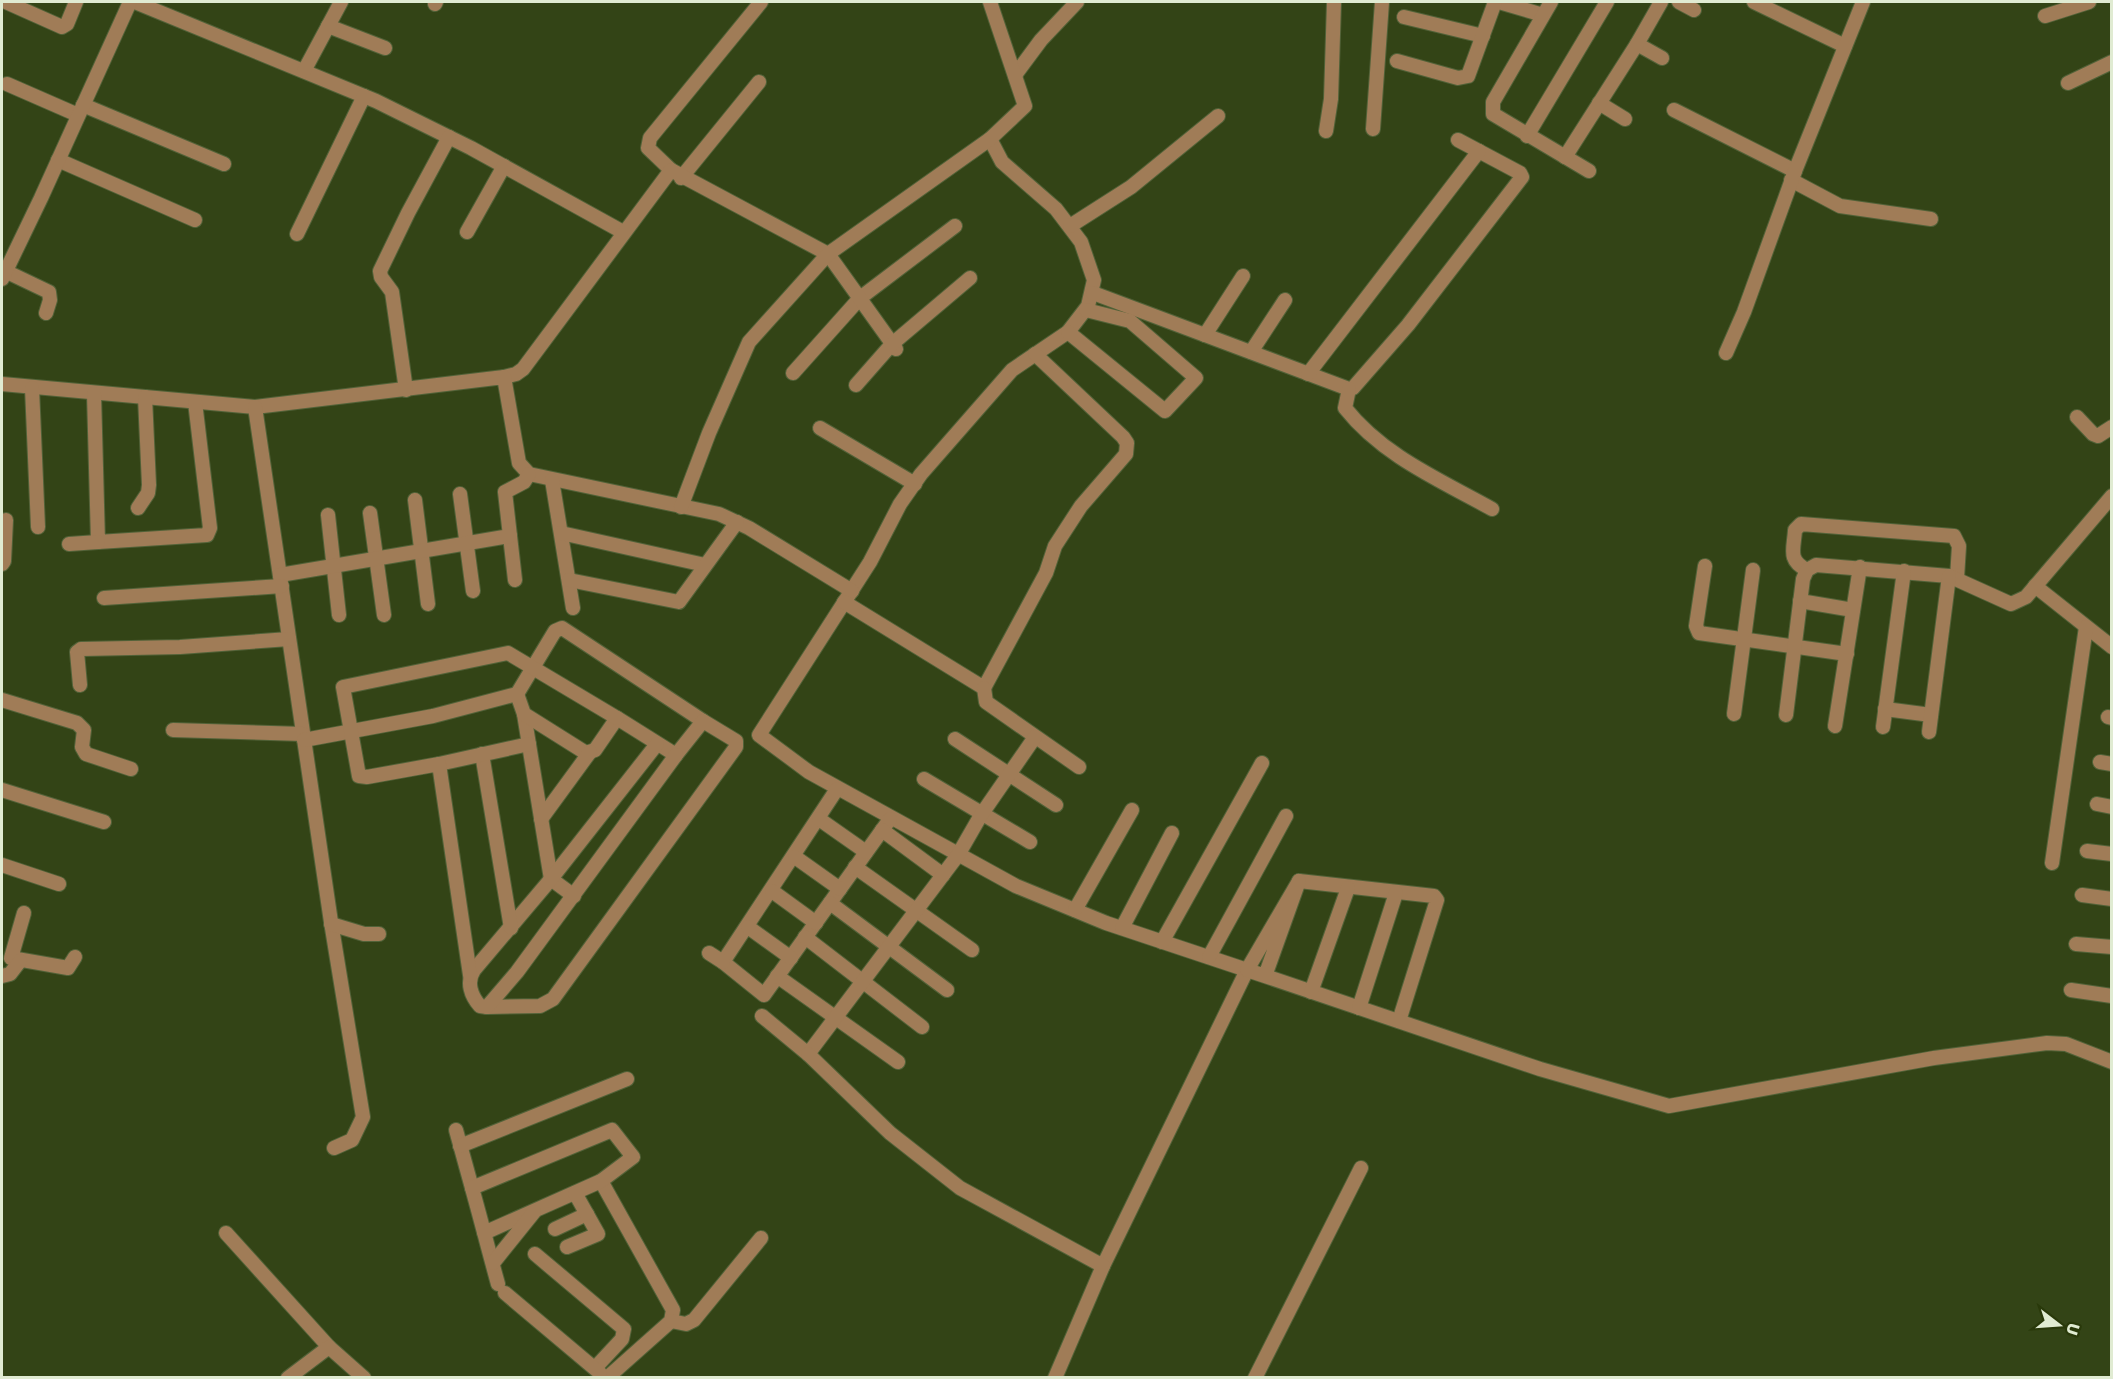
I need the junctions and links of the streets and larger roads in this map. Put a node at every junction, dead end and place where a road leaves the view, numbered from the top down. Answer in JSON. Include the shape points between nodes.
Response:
{"nodes":[{"id":1,"x":6,"y":2,"type":"edge"},
{"id":2,"x":76,"y":2,"type":"edge"},
{"id":3,"x":129,"y":2,"type":"edge"},
{"id":4,"x":135,"y":2,"type":"edge"},
{"id":5,"x":341,"y":2,"type":"edge"},
{"id":6,"x":990,"y":2,"type":"edge"},
{"id":7,"x":1077,"y":2,"type":"edge"},
{"id":8,"x":1334,"y":2,"type":"edge"},
{"id":9,"x":1382,"y":2,"type":"edge"},
{"id":10,"x":1497,"y":2,"type":"edge"},
{"id":11,"x":1551,"y":2,"type":"edge"},
{"id":12,"x":1607,"y":2,"type":"edge"},
{"id":13,"x":1661,"y":2,"type":"edge"},
{"id":14,"x":1679,"y":2,"type":"edge"},
{"id":15,"x":1754,"y":2,"type":"edge"},
{"id":16,"x":1863,"y":2,"type":"edge"},
{"id":17,"x":2089,"y":2,"type":"edge"},
{"id":18,"x":754,"y":4,"type":"edge"},
{"id":19,"x":1694,"y":10,"type":"dead end"},
{"id":20,"x":1543,"y":15,"type":"junction"},
{"id":21,"x":2045,"y":16,"type":"dead end"},
{"id":22,"x":1404,"y":17,"type":"dead end"},
{"id":23,"x":328,"y":26,"type":"junction"},
{"id":24,"x":1483,"y":36,"type":"junction"},
{"id":25,"x":1637,"y":44,"type":"junction"},
{"id":26,"x":1845,"y":46,"type":"junction"},
{"id":27,"x":386,"y":48,"type":"dead end"},
{"id":28,"x":1662,"y":58,"type":"dead end"},
{"id":29,"x":1397,"y":61,"type":"dead end"},
{"id":30,"x":2112,"y":62,"type":"edge"},
{"id":31,"x":304,"y":71,"type":"junction"},
{"id":32,"x":1015,"y":75,"type":"junction"},
{"id":33,"x":759,"y":82,"type":"dead end"},
{"id":34,"x":2068,"y":83,"type":"dead end"},
{"id":35,"x":7,"y":84,"type":"dead end"},
{"id":36,"x":364,"y":96,"type":"junction"},
{"id":37,"x":1599,"y":103,"type":"junction"},
{"id":38,"x":81,"y":110,"type":"junction"},
{"id":39,"x":1674,"y":110,"type":"dead end"},
{"id":40,"x":1218,"y":116,"type":"dead end"},
{"id":41,"x":1625,"y":119,"type":"dead end"},
{"id":42,"x":1372,"y":129,"type":"dead end"},
{"id":43,"x":1326,"y":131,"type":"dead end"},
{"id":44,"x":1527,"y":136,"type":"junction"},
{"id":45,"x":449,"y":137,"type":"junction"},
{"id":46,"x":990,"y":139,"type":"junction"},
{"id":47,"x":1458,"y":140,"type":"dead end"},
{"id":48,"x":1479,"y":151,"type":"junction"},
{"id":49,"x":1565,"y":157,"type":"junction"},
{"id":50,"x":58,"y":160,"type":"junction"},
{"id":51,"x":224,"y":164,"type":"dead end"},
{"id":52,"x":504,"y":166,"type":"junction"},
{"id":53,"x":1590,"y":171,"type":"dead end"},
{"id":54,"x":676,"y":174,"type":"junction"},
{"id":55,"x":1793,"y":176,"type":"junction"},
{"id":56,"x":1931,"y":219,"type":"dead end"},
{"id":57,"x":195,"y":220,"type":"dead end"},
{"id":58,"x":955,"y":226,"type":"dead end"},
{"id":59,"x":1070,"y":226,"type":"junction"},
{"id":60,"x":467,"y":232,"type":"dead end"},
{"id":61,"x":623,"y":232,"type":"junction"},
{"id":62,"x":297,"y":234,"type":"dead end"},
{"id":63,"x":828,"y":254,"type":"junction"},
{"id":64,"x":5,"y":265,"type":"edge"},
{"id":65,"x":1243,"y":276,"type":"dead end"},
{"id":66,"x":970,"y":278,"type":"dead end"},
{"id":67,"x":1093,"y":293,"type":"junction"},
{"id":68,"x":860,"y":298,"type":"junction"},
{"id":69,"x":1285,"y":300,"type":"dead end"},
{"id":70,"x":1086,"y":310,"type":"junction"},
{"id":71,"x":46,"y":313,"type":"dead end"},
{"id":72,"x":1068,"y":332,"type":"junction"},
{"id":73,"x":1205,"y":335,"type":"junction"},
{"id":74,"x":894,"y":346,"type":"junction"},
{"id":75,"x":1251,"y":352,"type":"junction"},
{"id":76,"x":1726,"y":353,"type":"dead end"},
{"id":77,"x":1035,"y":354,"type":"junction"},
{"id":78,"x":793,"y":373,"type":"dead end"},
{"id":79,"x":1308,"y":374,"type":"junction"},
{"id":80,"x":504,"y":377,"type":"junction"},
{"id":81,"x":2,"y":384,"type":"edge"},
{"id":82,"x":856,"y":385,"type":"dead end"},
{"id":83,"x":32,"y":388,"type":"junction"},
{"id":84,"x":1349,"y":389,"type":"junction"},
{"id":85,"x":406,"y":390,"type":"junction"},
{"id":86,"x":94,"y":393,"type":"junction"},
{"id":87,"x":145,"y":398,"type":"junction"},
{"id":88,"x":195,"y":402,"type":"junction"},
{"id":89,"x":255,"y":407,"type":"junction"},
{"id":90,"x":2077,"y":417,"type":"dead end"},
{"id":91,"x":2112,"y":427,"type":"edge"},
{"id":92,"x":820,"y":428,"type":"dead end"},
{"id":93,"x":529,"y":474,"type":"junction"},
{"id":94,"x":552,"y":480,"type":"junction"},
{"id":95,"x":915,"y":484,"type":"junction"},
{"id":96,"x":460,"y":494,"type":"dead end"},
{"id":97,"x":2112,"y":496,"type":"edge"},
{"id":98,"x":415,"y":500,"type":"dead end"},
{"id":99,"x":681,"y":507,"type":"junction"},
{"id":100,"x":138,"y":508,"type":"dead end"},
{"id":101,"x":1492,"y":509,"type":"dead end"},
{"id":102,"x":370,"y":513,"type":"dead end"},
{"id":103,"x":328,"y":514,"type":"dead end"},
{"id":104,"x":6,"y":520,"type":"dead end"},
{"id":105,"x":736,"y":522,"type":"junction"},
{"id":106,"x":38,"y":527,"type":"dead end"},
{"id":107,"x":561,"y":532,"type":"junction"},
{"id":108,"x":510,"y":536,"type":"junction"},
{"id":109,"x":98,"y":542,"type":"junction"},
{"id":110,"x":468,"y":543,"type":"junction"},
{"id":111,"x":69,"y":544,"type":"dead end"},
{"id":112,"x":422,"y":551,"type":"junction"},
{"id":113,"x":376,"y":559,"type":"junction"},
{"id":114,"x":2,"y":564,"type":"edge"},
{"id":115,"x":705,"y":565,"type":"junction"},
{"id":116,"x":332,"y":566,"type":"junction"},
{"id":117,"x":1705,"y":566,"type":"dead end"},
{"id":118,"x":1860,"y":567,"type":"junction"},
{"id":119,"x":1753,"y":570,"type":"dead end"},
{"id":120,"x":1807,"y":570,"type":"junction"},
{"id":121,"x":1904,"y":571,"type":"junction"},
{"id":122,"x":1953,"y":577,"type":"junction"},
{"id":123,"x":281,"y":580,"type":"junction"},
{"id":124,"x":515,"y":580,"type":"dead end"},
{"id":125,"x":569,"y":580,"type":"junction"},
{"id":126,"x":2035,"y":586,"type":"junction"},
{"id":127,"x":473,"y":591,"type":"dead end"},
{"id":128,"x":848,"y":596,"type":"junction"},
{"id":129,"x":104,"y":598,"type":"dead end"},
{"id":130,"x":1800,"y":602,"type":"junction"},
{"id":131,"x":428,"y":604,"type":"dead end"},
{"id":132,"x":573,"y":608,"type":"dead end"},
{"id":133,"x":1853,"y":610,"type":"junction"},
{"id":134,"x":339,"y":615,"type":"dead end"},
{"id":135,"x":384,"y":615,"type":"dead end"},
{"id":136,"x":2086,"y":627,"type":"junction"},
{"id":137,"x":289,"y":639,"type":"junction"},
{"id":138,"x":1744,"y":640,"type":"junction"},
{"id":139,"x":1794,"y":647,"type":"junction"},
{"id":140,"x":2112,"y":647,"type":"edge"},
{"id":141,"x":1846,"y":654,"type":"junction"},
{"id":142,"x":533,"y":669,"type":"junction"},
{"id":143,"x":80,"y":685,"type":"dead end"},
{"id":144,"x":984,"y":688,"type":"junction"},
{"id":145,"x":517,"y":694,"type":"junction"},
{"id":146,"x":2,"y":700,"type":"edge"},
{"id":147,"x":1885,"y":709,"type":"junction"},
{"id":148,"x":524,"y":714,"type":"junction"},
{"id":149,"x":1734,"y":714,"type":"dead end"},
{"id":150,"x":1785,"y":715,"type":"dead end"},
{"id":151,"x":1931,"y":715,"type":"junction"},
{"id":152,"x":617,"y":718,"type":"junction"},
{"id":153,"x":703,"y":721,"type":"junction"},
{"id":154,"x":1835,"y":726,"type":"dead end"},
{"id":155,"x":1883,"y":727,"type":"dead end"},
{"id":156,"x":173,"y":730,"type":"dead end"},
{"id":157,"x":350,"y":732,"type":"junction"},
{"id":158,"x":1929,"y":732,"type":"dead end"},
{"id":159,"x":304,"y":737,"type":"junction"},
{"id":160,"x":1035,"y":737,"type":"junction"},
{"id":161,"x":955,"y":739,"type":"dead end"},
{"id":162,"x":529,"y":744,"type":"junction"},
{"id":163,"x":657,"y":744,"type":"junction"},
{"id":164,"x":590,"y":752,"type":"junction"},
{"id":165,"x":482,"y":754,"type":"junction"},
{"id":166,"x":676,"y":755,"type":"junction"},
{"id":167,"x":1262,"y":763,"type":"dead end"},
{"id":168,"x":439,"y":764,"type":"junction"},
{"id":169,"x":1079,"y":767,"type":"dead end"},
{"id":170,"x":131,"y":770,"type":"dead end"},
{"id":171,"x":1008,"y":775,"type":"junction"},
{"id":172,"x":924,"y":779,"type":"dead end"},
{"id":173,"x":837,"y":789,"type":"junction"},
{"id":174,"x":2,"y":790,"type":"edge"},
{"id":175,"x":2097,"y":804,"type":"dead end"},
{"id":176,"x":1056,"y":805,"type":"dead end"},
{"id":177,"x":2112,"y":807,"type":"edge"},
{"id":178,"x":1132,"y":810,"type":"dead end"},
{"id":179,"x":981,"y":815,"type":"junction"},
{"id":180,"x":1286,"y":816,"type":"dead end"},
{"id":181,"x":541,"y":819,"type":"junction"},
{"id":182,"x":819,"y":819,"type":"junction"},
{"id":183,"x":104,"y":822,"type":"dead end"},
{"id":184,"x":886,"y":824,"type":"junction"},
{"id":185,"x":1172,"y":833,"type":"dead end"},
{"id":186,"x":1030,"y":842,"type":"dead end"},
{"id":187,"x":2087,"y":851,"type":"dead end"},
{"id":188,"x":866,"y":852,"type":"junction"},
{"id":189,"x":2112,"y":854,"type":"edge"},
{"id":190,"x":957,"y":855,"type":"junction"},
{"id":191,"x":795,"y":857,"type":"junction"},
{"id":192,"x":2052,"y":863,"type":"dead end"},
{"id":193,"x":2,"y":865,"type":"edge"},
{"id":194,"x":855,"y":867,"type":"junction"},
{"id":195,"x":943,"y":875,"type":"junction"},
{"id":196,"x":551,"y":879,"type":"junction"},
{"id":197,"x":1299,"y":881,"type":"junction"},
{"id":198,"x":59,"y":884,"type":"dead end"},
{"id":199,"x":1348,"y":888,"type":"junction"},
{"id":200,"x":840,"y":889,"type":"junction"},
{"id":201,"x":772,"y":891,"type":"junction"},
{"id":202,"x":1396,"y":893,"type":"junction"},
{"id":203,"x":2082,"y":895,"type":"dead end"},
{"id":204,"x":574,"y":896,"type":"junction"},
{"id":205,"x":2112,"y":899,"type":"edge"},
{"id":206,"x":830,"y":903,"type":"junction"},
{"id":207,"x":917,"y":910,"type":"junction"},
{"id":208,"x":1075,"y":910,"type":"junction"},
{"id":209,"x":24,"y":913,"type":"dead end"},
{"id":210,"x":816,"y":922,"type":"junction"},
{"id":211,"x":331,"y":924,"type":"junction"},
{"id":212,"x":748,"y":927,"type":"junction"},
{"id":213,"x":511,"y":928,"type":"junction"},
{"id":214,"x":1122,"y":928,"type":"junction"},
{"id":215,"x":379,"y":934,"type":"dead end"},
{"id":216,"x":805,"y":937,"type":"junction"},
{"id":217,"x":1162,"y":942,"type":"junction"},
{"id":218,"x":2076,"y":944,"type":"dead end"},
{"id":219,"x":2112,"y":947,"type":"edge"},
{"id":220,"x":890,"y":948,"type":"junction"},
{"id":221,"x":972,"y":950,"type":"dead end"},
{"id":222,"x":709,"y":953,"type":"dead end"},
{"id":223,"x":75,"y":957,"type":"dead end"},
{"id":224,"x":1209,"y":957,"type":"junction"},
{"id":225,"x":791,"y":958,"type":"junction"},
{"id":226,"x":20,"y":961,"type":"junction"},
{"id":227,"x":723,"y":962,"type":"junction"},
{"id":228,"x":1247,"y":970,"type":"junction"},
{"id":229,"x":471,"y":975,"type":"junction"},
{"id":230,"x":2,"y":976,"type":"edge"},
{"id":231,"x":777,"y":976,"type":"junction"},
{"id":232,"x":1265,"y":976,"type":"junction"},
{"id":233,"x":863,"y":982,"type":"junction"},
{"id":234,"x":947,"y":990,"type":"dead end"},
{"id":235,"x":2070,"y":990,"type":"dead end"},
{"id":236,"x":1311,"y":992,"type":"junction"},
{"id":237,"x":2112,"y":996,"type":"edge"},
{"id":238,"x":488,"y":1007,"type":"junction"},
{"id":239,"x":1359,"y":1008,"type":"junction"},
{"id":240,"x":762,"y":1016,"type":"dead end"},
{"id":241,"x":836,"y":1016,"type":"junction"},
{"id":242,"x":1399,"y":1021,"type":"junction"},
{"id":243,"x":922,"y":1027,"type":"dead end"},
{"id":244,"x":808,"y":1054,"type":"junction"},
{"id":245,"x":898,"y":1062,"type":"dead end"},
{"id":246,"x":2112,"y":1062,"type":"edge"},
{"id":247,"x":627,"y":1079,"type":"dead end"},
{"id":248,"x":606,"y":1116,"type":"dead end"},
{"id":249,"x":456,"y":1130,"type":"dead end"},
{"id":250,"x":612,"y":1130,"type":"junction"},
{"id":251,"x":460,"y":1146,"type":"junction"},
{"id":252,"x":334,"y":1148,"type":"dead end"},
{"id":253,"x":1361,"y":1168,"type":"dead end"},
{"id":254,"x":601,"y":1181,"type":"junction"},
{"id":255,"x":472,"y":1188,"type":"junction"},
{"id":256,"x":575,"y":1193,"type":"junction"},
{"id":257,"x":536,"y":1210,"type":"junction"},
{"id":258,"x":587,"y":1214,"type":"junction"},
{"id":259,"x":555,"y":1228,"type":"dead end"},
{"id":260,"x":226,"y":1233,"type":"dead end"},
{"id":261,"x":484,"y":1233,"type":"junction"},
{"id":262,"x":761,"y":1238,"type":"dead end"},
{"id":263,"x":567,"y":1246,"type":"dead end"},
{"id":264,"x":535,"y":1254,"type":"dead end"},
{"id":265,"x":493,"y":1263,"type":"junction"},
{"id":266,"x":1103,"y":1266,"type":"junction"},
{"id":267,"x":671,"y":1321,"type":"junction"},
{"id":268,"x":329,"y":1347,"type":"junction"},
{"id":269,"x":602,"y":1374,"type":"edge"},
{"id":270,"x":288,"y":1377,"type":"edge"},
{"id":271,"x":364,"y":1377,"type":"edge"},
{"id":272,"x":1055,"y":1377,"type":"edge"},
{"id":273,"x":1255,"y":1377,"type":"edge"}],
"edges":[{"from":1,"to":2,"type":"street","via":[[62,27]]},
{"from":3,"to":38,"type":"street"},
{"from":4,"to":31,"type":"street"},
{"from":5,"to":23,"type":"street"},
{"from":6,"to":32,"type":"street"},
{"from":7,"to":32,"type":"street"},
{"from":8,"to":43,"type":"street","via":[[1331,99]]},
{"from":9,"to":42,"type":"street"},
{"from":10,"to":20,"type":"street"},
{"from":10,"to":24,"type":"street"},
{"from":11,"to":20,"type":"street"},
{"from":12,"to":44,"type":"street"},
{"from":13,"to":25,"type":"street"},
{"from":14,"to":19,"type":"street"},
{"from":15,"to":26,"type":"street"},
{"from":16,"to":26,"type":"street"},
{"from":17,"to":21,"type":"street"},
{"from":18,"to":54,"type":"street","via":[[650,138],[651,153]]},
{"from":20,"to":44,"type":"street","via":[[1492,106],[1493,114]]},
{"from":22,"to":24,"type":"street"},
{"from":23,"to":27,"type":"street"},
{"from":23,"to":31,"type":"street"},
{"from":24,"to":29,"type":"street","via":[[1471,73],[1464,77]]},
{"from":25,"to":28,"type":"street"},
{"from":25,"to":37,"type":"street"},
{"from":26,"to":55,"type":"street"},
{"from":30,"to":34,"type":"street"},
{"from":31,"to":36,"type":"street"},
{"from":32,"to":46,"type":"street","via":[[1025,106]]},
{"from":33,"to":54,"type":"street"},
{"from":35,"to":38,"type":"street"},
{"from":36,"to":45,"type":"street"},
{"from":36,"to":62,"type":"street"},
{"from":37,"to":41,"type":"street"},
{"from":37,"to":49,"type":"street"},
{"from":38,"to":50,"type":"street"},
{"from":38,"to":51,"type":"street"},
{"from":39,"to":55,"type":"street"},
{"from":40,"to":59,"type":"street","via":[[1131,187]]},
{"from":44,"to":49,"type":"street"},
{"from":45,"to":52,"type":"street"},
{"from":45,"to":85,"type":"street","via":[[380,271],[392,292]]},
{"from":46,"to":59,"type":"street","via":[[1002,162]]},
{"from":46,"to":63,"type":"street"},
{"from":47,"to":48,"type":"street"},
{"from":48,"to":79,"type":"street"},
{"from":48,"to":84,"type":"street","via":[[1520,173],[1521,179],[1358,386]]},
{"from":49,"to":53,"type":"street"},
{"from":50,"to":57,"type":"street"},
{"from":50,"to":64,"type":"street"},
{"from":52,"to":60,"type":"street"},
{"from":52,"to":61,"type":"street"},
{"from":54,"to":61,"type":"street"},
{"from":54,"to":63,"type":"street"},
{"from":55,"to":56,"type":"street","via":[[1840,206]]},
{"from":55,"to":76,"type":"street"},
{"from":58,"to":68,"type":"street"},
{"from":59,"to":67,"type":"street","via":[[1092,270]]},
{"from":61,"to":80,"type":"street","via":[[523,369]]},
{"from":63,"to":68,"type":"street"},
{"from":63,"to":99,"type":"street","via":[[744,349]]},
{"from":64,"to":71,"type":"street","via":[[49,292]]},
{"from":65,"to":73,"type":"street"},
{"from":66,"to":74,"type":"street"},
{"from":67,"to":70,"type":"street"},
{"from":67,"to":73,"type":"street"},
{"from":68,"to":74,"type":"street"},
{"from":68,"to":78,"type":"street"},
{"from":69,"to":75,"type":"street"},
{"from":70,"to":72,"type":"street"},
{"from":70,"to":72,"type":"street","via":[[1130,321],[1196,378],[1165,411]]},
{"from":72,"to":77,"type":"street"},
{"from":73,"to":75,"type":"street"},
{"from":74,"to":82,"type":"street"},
{"from":75,"to":79,"type":"street"},
{"from":77,"to":95,"type":"street","via":[[1012,370]]},
{"from":77,"to":144,"type":"street","via":[[1123,437],[1126,454],[1081,506],[1055,546],[1046,573]]},
{"from":79,"to":84,"type":"street"},
{"from":80,"to":85,"type":"street"},
{"from":80,"to":93,"type":"street","via":[[519,463]]},
{"from":81,"to":83,"type":"street"},
{"from":83,"to":86,"type":"street"},
{"from":83,"to":106,"type":"street"},
{"from":84,"to":101,"type":"street","via":[[1345,408],[1360,427],[1403,460]]},
{"from":85,"to":89,"type":"street"},
{"from":86,"to":87,"type":"street"},
{"from":86,"to":109,"type":"street"},
{"from":87,"to":88,"type":"street"},
{"from":87,"to":100,"type":"street","via":[[149,485]]},
{"from":88,"to":89,"type":"street"},
{"from":88,"to":109,"type":"street","via":[[210,528],[207,535]]},
{"from":89,"to":123,"type":"street"},
{"from":90,"to":91,"type":"street","via":[[2098,436]]},
{"from":92,"to":95,"type":"street"},
{"from":93,"to":94,"type":"street"},
{"from":93,"to":108,"type":"street","via":[[524,482],[505,492]]},
{"from":94,"to":99,"type":"street"},
{"from":94,"to":107,"type":"street"},
{"from":95,"to":128,"type":"street"},
{"from":96,"to":110,"type":"street"},
{"from":97,"to":126,"type":"street"},
{"from":98,"to":112,"type":"street"},
{"from":99,"to":105,"type":"street","via":[[719,514]]},
{"from":102,"to":113,"type":"street"},
{"from":103,"to":116,"type":"street"},
{"from":104,"to":114,"type":"street"},
{"from":105,"to":115,"type":"street"},
{"from":105,"to":128,"type":"street"},
{"from":107,"to":115,"type":"street"},
{"from":107,"to":125,"type":"street"},
{"from":108,"to":110,"type":"street"},
{"from":108,"to":124,"type":"street"},
{"from":109,"to":111,"type":"street"},
{"from":110,"to":112,"type":"street"},
{"from":110,"to":127,"type":"street"},
{"from":112,"to":113,"type":"street"},
{"from":112,"to":131,"type":"street"},
{"from":113,"to":116,"type":"street"},
{"from":113,"to":135,"type":"street"},
{"from":115,"to":125,"type":"street","via":[[681,600],[674,603]]},
{"from":116,"to":123,"type":"street"},
{"from":116,"to":134,"type":"street"},
{"from":117,"to":138,"type":"street","via":[[1696,626],[1699,633]]},
{"from":118,"to":120,"type":"street","via":[[1816,565]]},
{"from":118,"to":121,"type":"street"},
{"from":118,"to":133,"type":"street"},
{"from":119,"to":138,"type":"street"},
{"from":120,"to":122,"type":"street","via":[[1793,558],[1795,530],[1801,524],[1954,536],[1959,546]]},
{"from":120,"to":130,"type":"street"},
{"from":121,"to":122,"type":"street"},
{"from":121,"to":147,"type":"street"},
{"from":122,"to":126,"type":"street","via":[[2006,604],[2017,602]]},
{"from":122,"to":151,"type":"street"},
{"from":123,"to":129,"type":"street"},
{"from":123,"to":137,"type":"street"},
{"from":125,"to":132,"type":"street"},
{"from":126,"to":136,"type":"street"},
{"from":128,"to":144,"type":"street"},
{"from":128,"to":173,"type":"street","via":[[759,735]]},
{"from":130,"to":133,"type":"street"},
{"from":130,"to":139,"type":"street"},
{"from":133,"to":141,"type":"street"},
{"from":136,"to":140,"type":"street"},
{"from":136,"to":192,"type":"street"},
{"from":137,"to":143,"type":"street","via":[[81,649]]},
{"from":137,"to":159,"type":"street"},
{"from":138,"to":139,"type":"street"},
{"from":138,"to":149,"type":"street"},
{"from":139,"to":141,"type":"street"},
{"from":139,"to":150,"type":"street"},
{"from":141,"to":154,"type":"street"},
{"from":142,"to":145,"type":"street"},
{"from":142,"to":152,"type":"street"},
{"from":142,"to":153,"type":"street","via":[[555,631],[562,628]]},
{"from":142,"to":157,"type":"street","via":[[504,652],[345,686],[342,692]]},
{"from":144,"to":160,"type":"street","via":[[987,702]]},
{"from":145,"to":148,"type":"street"},
{"from":145,"to":157,"type":"street"},
{"from":146,"to":170,"type":"street","via":[[77,723],[84,730],[82,747],[86,754]]},
{"from":147,"to":151,"type":"street"},
{"from":147,"to":155,"type":"street"},
{"from":148,"to":162,"type":"street"},
{"from":148,"to":164,"type":"street","via":[[581,751]]},
{"from":151,"to":158,"type":"street"},
{"from":152,"to":163,"type":"street"},
{"from":152,"to":164,"type":"street"},
{"from":153,"to":166,"type":"street"},
{"from":153,"to":238,"type":"street","via":[[733,738],[736,747],[553,999],[540,1006]]},
{"from":156,"to":159,"type":"street"},
{"from":157,"to":159,"type":"street"},
{"from":157,"to":168,"type":"street","via":[[360,777]]},
{"from":159,"to":211,"type":"street"},
{"from":160,"to":169,"type":"street"},
{"from":160,"to":171,"type":"street"},
{"from":161,"to":171,"type":"street"},
{"from":162,"to":165,"type":"street"},
{"from":162,"to":181,"type":"street"},
{"from":163,"to":166,"type":"street"},
{"from":163,"to":196,"type":"street"},
{"from":164,"to":181,"type":"street"},
{"from":165,"to":168,"type":"street"},
{"from":165,"to":213,"type":"street"},
{"from":166,"to":204,"type":"street"},
{"from":167,"to":217,"type":"street"},
{"from":168,"to":229,"type":"street"},
{"from":171,"to":176,"type":"street"},
{"from":171,"to":179,"type":"street"},
{"from":172,"to":179,"type":"street"},
{"from":173,"to":182,"type":"street"},
{"from":173,"to":184,"type":"street"},
{"from":174,"to":183,"type":"street"},
{"from":175,"to":177,"type":"street"},
{"from":178,"to":208,"type":"street"},
{"from":179,"to":186,"type":"street"},
{"from":179,"to":190,"type":"street"},
{"from":180,"to":224,"type":"street"},
{"from":181,"to":196,"type":"street"},
{"from":182,"to":188,"type":"street"},
{"from":182,"to":191,"type":"street"},
{"from":184,"to":188,"type":"street"},
{"from":184,"to":190,"type":"street"},
{"from":184,"to":195,"type":"street"},
{"from":185,"to":214,"type":"street"},
{"from":187,"to":189,"type":"street"},
{"from":188,"to":194,"type":"street"},
{"from":190,"to":195,"type":"street"},
{"from":190,"to":208,"type":"street","via":[[1016,886]]},
{"from":191,"to":200,"type":"street"},
{"from":191,"to":201,"type":"street"},
{"from":193,"to":198,"type":"street"},
{"from":194,"to":200,"type":"street"},
{"from":194,"to":207,"type":"street"},
{"from":195,"to":207,"type":"street"},
{"from":196,"to":204,"type":"street"},
{"from":196,"to":213,"type":"street"},
{"from":197,"to":199,"type":"street"},
{"from":197,"to":228,"type":"street"},
{"from":197,"to":232,"type":"street"},
{"from":199,"to":202,"type":"street"},
{"from":199,"to":236,"type":"street"},
{"from":200,"to":206,"type":"street"},
{"from":201,"to":210,"type":"street"},
{"from":201,"to":212,"type":"street"},
{"from":202,"to":239,"type":"street"},
{"from":202,"to":242,"type":"street","via":[[1434,896],[1438,906]]},
{"from":203,"to":205,"type":"street"},
{"from":204,"to":238,"type":"street"},
{"from":206,"to":210,"type":"street"},
{"from":206,"to":220,"type":"street"},
{"from":207,"to":220,"type":"street"},
{"from":207,"to":221,"type":"street"},
{"from":208,"to":214,"type":"street"},
{"from":209,"to":226,"type":"street","via":[[11,957]]},
{"from":210,"to":216,"type":"street"},
{"from":211,"to":215,"type":"street","via":[[364,934]]},
{"from":211,"to":252,"type":"street","via":[[363,1117],[352,1140]]},
{"from":212,"to":225,"type":"street"},
{"from":212,"to":227,"type":"street"},
{"from":213,"to":229,"type":"street"},
{"from":214,"to":217,"type":"street"},
{"from":216,"to":225,"type":"street"},
{"from":216,"to":233,"type":"street"},
{"from":217,"to":224,"type":"street"},
{"from":218,"to":219,"type":"street"},
{"from":220,"to":233,"type":"street"},
{"from":220,"to":234,"type":"street"},
{"from":222,"to":227,"type":"street"},
{"from":223,"to":226,"type":"street","via":[[68,968]]},
{"from":224,"to":228,"type":"street"},
{"from":225,"to":231,"type":"street"},
{"from":226,"to":230,"type":"street","via":[[10,974]]},
{"from":227,"to":231,"type":"street","via":[[764,995]]},
{"from":228,"to":232,"type":"street"},
{"from":228,"to":266,"type":"street"},
{"from":229,"to":238,"type":"street","via":[[474,997],[480,1006]]},
{"from":231,"to":241,"type":"street"},
{"from":232,"to":236,"type":"street"},
{"from":233,"to":241,"type":"street"},
{"from":233,"to":243,"type":"street"},
{"from":235,"to":237,"type":"street"},
{"from":236,"to":239,"type":"street"},
{"from":239,"to":242,"type":"street"},
{"from":240,"to":244,"type":"street"},
{"from":241,"to":244,"type":"street"},
{"from":241,"to":245,"type":"street"},
{"from":242,"to":246,"type":"street","via":[[1540,1069],[1669,1106],[1934,1058],[2047,1043],[2066,1044]]},
{"from":244,"to":266,"type":"street","via":[[890,1133],[960,1188]]},
{"from":247,"to":251,"type":"street"},
{"from":248,"to":250,"type":"street"},
{"from":249,"to":251,"type":"street"},
{"from":250,"to":254,"type":"street","via":[[633,1157]]},
{"from":250,"to":255,"type":"street"},
{"from":251,"to":255,"type":"street"},
{"from":253,"to":273,"type":"street"},
{"from":254,"to":256,"type":"street"},
{"from":254,"to":267,"type":"street","via":[[670,1304]]},
{"from":255,"to":261,"type":"street"},
{"from":256,"to":257,"type":"street"},
{"from":256,"to":258,"type":"street"},
{"from":257,"to":261,"type":"street"},
{"from":257,"to":265,"type":"street"},
{"from":258,"to":259,"type":"street"},
{"from":258,"to":263,"type":"street","via":[[598,1234]]},
{"from":260,"to":268,"type":"street"},
{"from":261,"to":265,"type":"street"},
{"from":262,"to":267,"type":"street","via":[[694,1320],[686,1324]]},
{"from":264,"to":269,"type":"street","via":[[624,1329]]},
{"from":265,"to":269,"type":"street","via":[[501,1288]]},
{"from":266,"to":272,"type":"street"},
{"from":267,"to":269,"type":"street"},
{"from":268,"to":270,"type":"street"},
{"from":268,"to":271,"type":"street"}]}
